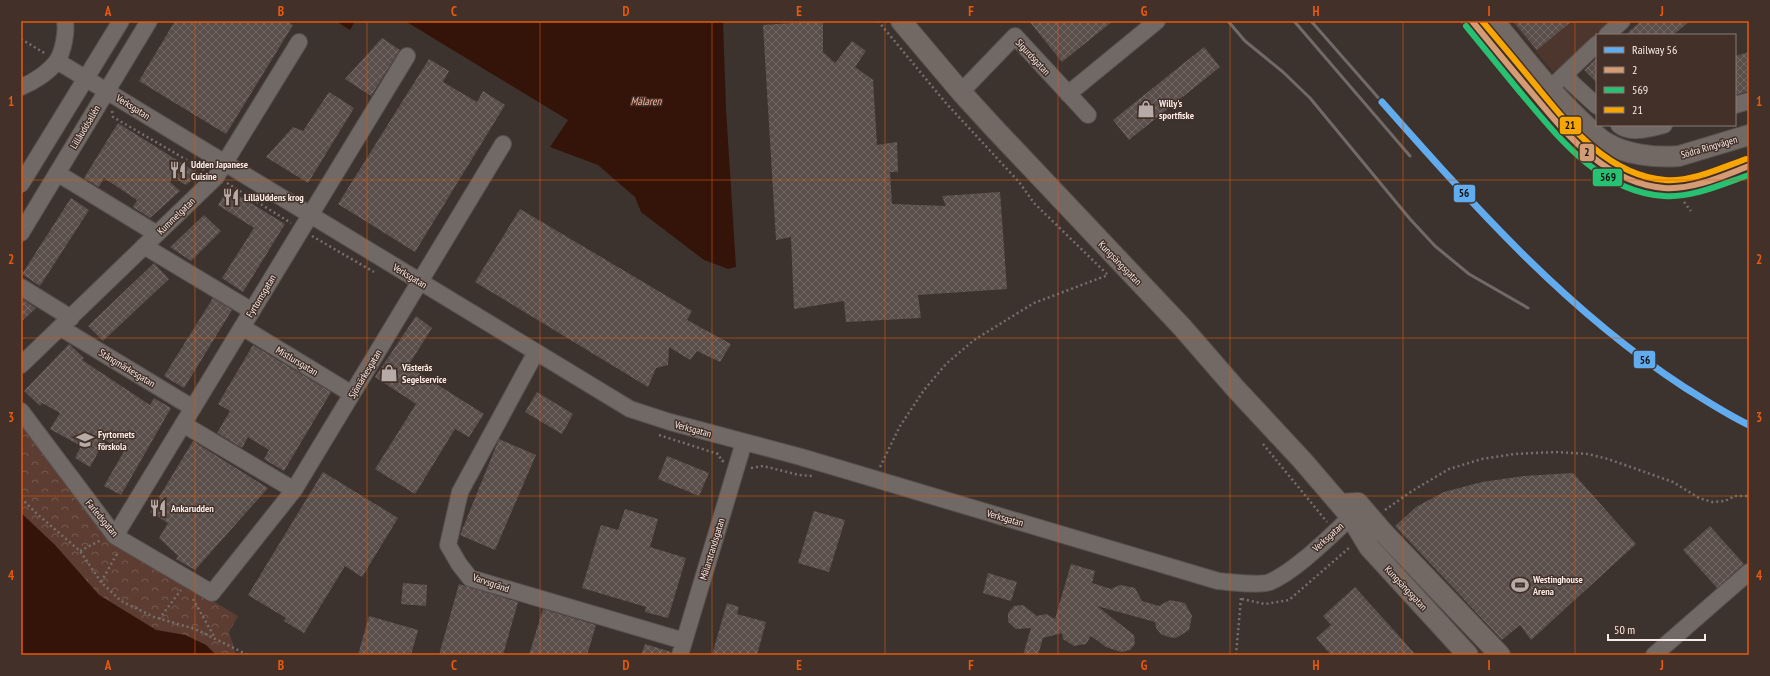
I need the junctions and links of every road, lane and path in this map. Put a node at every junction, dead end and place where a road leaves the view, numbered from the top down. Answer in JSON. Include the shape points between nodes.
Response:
{"nodes":[{"id":1,"x":65,"y":21,"type":"edge"},
{"id":2,"x":121,"y":21,"type":"edge"},
{"id":3,"x":149,"y":21,"type":"edge"},
{"id":4,"x":878,"y":21,"type":"edge"},
{"id":5,"x":901,"y":21,"type":"edge"},
{"id":6,"x":1157,"y":21,"type":"edge"},
{"id":7,"x":1472,"y":21,"type":"edge"},
{"id":8,"x":1494,"y":21,"type":"edge"},
{"id":9,"x":21,"y":39,"type":"edge"},
{"id":10,"x":298,"y":42,"type":"dead end"},
{"id":11,"x":1596,"y":45,"type":"edge"},
{"id":12,"x":407,"y":56,"type":"dead end"},
{"id":13,"x":57,"y":61,"type":"junction"},
{"id":14,"x":1565,"y":74,"type":"junction"},
{"id":15,"x":86,"y":78,"type":"junction"},
{"id":16,"x":21,"y":87,"type":"edge"},
{"id":17,"x":107,"y":91,"type":"junction"},
{"id":18,"x":961,"y":92,"type":"junction"},
{"id":19,"x":1068,"y":94,"type":"junction"},
{"id":20,"x":1544,"y":94,"type":"junction"},
{"id":21,"x":1749,"y":101,"type":"edge"},
{"id":22,"x":1596,"y":105,"type":"edge"},
{"id":23,"x":1736,"y":105,"type":"edge"},
{"id":24,"x":1088,"y":116,"type":"dead end"},
{"id":25,"x":1620,"y":126,"type":"edge"},
{"id":26,"x":1658,"y":126,"type":"edge"},
{"id":27,"x":1749,"y":135,"type":"edge"},
{"id":28,"x":504,"y":144,"type":"dead end"},
{"id":29,"x":1702,"y":149,"type":"junction"},
{"id":30,"x":226,"y":164,"type":"junction"},
{"id":31,"x":1749,"y":166,"type":"edge"},
{"id":32,"x":57,"y":173,"type":"junction"},
{"id":33,"x":216,"y":177,"type":"junction"},
{"id":34,"x":1638,"y":183,"type":"junction"},
{"id":35,"x":21,"y":184,"type":"edge"},
{"id":36,"x":1682,"y":198,"type":"dead end"},
{"id":37,"x":1691,"y":211,"type":"dead end"},
{"id":38,"x":310,"y":215,"type":"junction"},
{"id":39,"x":301,"y":230,"type":"junction"},
{"id":40,"x":21,"y":233,"type":"edge"},
{"id":41,"x":157,"y":234,"type":"junction"},
{"id":42,"x":144,"y":246,"type":"junction"},
{"id":43,"x":380,"y":275,"type":"dead end"},
{"id":44,"x":1108,"y":275,"type":"junction"},
{"id":45,"x":1114,"y":280,"type":"dead end"},
{"id":46,"x":420,"y":282,"type":"junction"},
{"id":47,"x":21,"y":287,"type":"edge"},
{"id":48,"x":252,"y":311,"type":"junction"},
{"id":49,"x":66,"y":323,"type":"junction"},
{"id":50,"x":242,"y":328,"type":"junction"},
{"id":51,"x":536,"y":352,"type":"junction"},
{"id":52,"x":21,"y":365,"type":"edge"},
{"id":53,"x":352,"y":394,"type":"junction"},
{"id":54,"x":193,"y":408,"type":"junction"},
{"id":55,"x":21,"y":411,"type":"edge"},
{"id":56,"x":183,"y":424,"type":"junction"},
{"id":57,"x":1258,"y":438,"type":"dead end"},
{"id":58,"x":744,"y":442,"type":"junction"},
{"id":59,"x":737,"y":464,"type":"junction"},
{"id":60,"x":799,"y":475,"type":"dead end"},
{"id":61,"x":875,"y":480,"type":"junction"},
{"id":62,"x":294,"y":490,"type":"junction"},
{"id":63,"x":1749,"y":496,"type":"edge"},
{"id":64,"x":21,"y":498,"type":"edge"},
{"id":65,"x":1345,"y":510,"type":"junction"},
{"id":66,"x":1319,"y":512,"type":"dead end"},
{"id":67,"x":1372,"y":520,"type":"junction"},
{"id":68,"x":119,"y":538,"type":"junction"},
{"id":69,"x":1350,"y":547,"type":"dead end"},
{"id":70,"x":80,"y":551,"type":"junction"},
{"id":71,"x":1749,"y":572,"type":"edge"},
{"id":72,"x":101,"y":582,"type":"junction"},
{"id":73,"x":187,"y":582,"type":"junction"},
{"id":74,"x":212,"y":593,"type":"joint"},
{"id":75,"x":1454,"y":606,"type":"junction"},
{"id":76,"x":159,"y":619,"type":"junction"},
{"id":77,"x":215,"y":638,"type":"junction"},
{"id":78,"x":682,"y":648,"type":"edge"},
{"id":79,"x":248,"y":655,"type":"edge"},
{"id":80,"x":1236,"y":655,"type":"edge"},
{"id":81,"x":1468,"y":655,"type":"edge"},
{"id":82,"x":1500,"y":655,"type":"edge"},
{"id":83,"x":1654,"y":655,"type":"edge"}],
"edges":[{"from":1,"to":13,"type":"street","via":[[63,45]]},
{"from":2,"to":15,"type":"street"},
{"from":3,"to":17,"type":"street","name":"Lillåuddsallén"},
{"from":4,"to":44,"type":"path","via":[[945,102],[1019,182],[1034,203]]},
{"from":5,"to":18,"type":"main road","name":"Kungsängsgatan"},
{"from":6,"to":19,"type":"street"},
{"from":7,"to":20,"type":"main road","name":"Södra Ringvägen"},
{"from":8,"to":20,"type":"main road","name":"Södra Ringvägen"},
{"from":9,"to":13,"type":"path"},
{"from":10,"to":30,"type":"street","name":"Kummelgatan"},
{"from":11,"to":14,"type":"street"},
{"from":12,"to":38,"type":"street","name":"Fyrtornsgatan"},
{"from":13,"to":15,"type":"street","name":"Verksgatan"},
{"from":13,"to":16,"type":"street","via":[[44,73]]},
{"from":14,"to":20,"type":"street"},
{"from":14,"to":22,"type":"street"},
{"from":15,"to":17,"type":"street","name":"Verksgatan"},
{"from":15,"to":35,"type":"street"},
{"from":17,"to":30,"type":"street","name":"Verksgatan"},
{"from":17,"to":32,"type":"street","name":"Lillåuddsallén"},
{"from":17,"to":33,"type":"path","via":[[113,117]]},
{"from":18,"to":19,"type":"street","name":"Sigurdsgatan","via":[[1015,36]]},
{"from":18,"to":65,"type":"main road","name":"Kungsängsgatan","via":[[1182,327]]},
{"from":19,"to":24,"type":"street","name":"Sigurdsgatan"},
{"from":20,"to":29,"type":"main road","name":"Södra Ringvägen","via":[[1564,104],[1606,143],[1658,157],[1679,156]]},
{"from":20,"to":34,"type":"main road","name":"Södra Ringvägen","via":[[1569,137],[1588,154]]},
{"from":21,"to":23,"type":"street"},
{"from":25,"to":26,"type":"street","via":[[1636,130]]},
{"from":27,"to":29,"type":"main road","name":"Södra Ringvägen"},
{"from":28,"to":46,"type":"street","name":"Sjömärkesgatan"},
{"from":29,"to":34,"type":"main road","via":[[1696,161],[1651,169]]},
{"from":30,"to":33,"type":"street","name":"Kummelgatan"},
{"from":30,"to":38,"type":"street","name":"Verksgatan"},
{"from":31,"to":34,"type":"main road","name":"Södra Ringvägen","via":[[1684,187],[1665,188]]},
{"from":32,"to":40,"type":"street","name":"Lillåuddsallén"},
{"from":32,"to":41,"type":"street"},
{"from":33,"to":39,"type":"path"},
{"from":33,"to":41,"type":"street","name":"Kummelgatan"},
{"from":36,"to":37,"type":"path"},
{"from":38,"to":39,"type":"street","name":"Fyrtornsgatan"},
{"from":38,"to":46,"type":"street","name":"Verksgatan"},
{"from":39,"to":43,"type":"path"},
{"from":39,"to":48,"type":"street","name":"Fyrtornsgatan"},
{"from":41,"to":42,"type":"street","name":"Kummelgatan"},
{"from":42,"to":48,"type":"street"},
{"from":42,"to":49,"type":"street","name":"Kummelgatan"},
{"from":44,"to":45,"type":"path"},
{"from":44,"to":61,"type":"path","via":[[1034,303],[974,340],[946,364],[924,390],[900,426],[882,460]]},
{"from":46,"to":51,"type":"street","name":"Verksgatan"},
{"from":46,"to":53,"type":"street","name":"Sjömärkesgatan"},
{"from":47,"to":49,"type":"street"},
{"from":48,"to":50,"type":"street","name":"Fyrtornsgatan"},
{"from":49,"to":52,"type":"street","name":"Kummelgatan"},
{"from":49,"to":54,"type":"street","name":"Stångmärkesgatan"},
{"from":50,"to":53,"type":"street","name":"Mistlursgatan"},
{"from":50,"to":54,"type":"street","name":"Fyrtornsgatan"},
{"from":51,"to":58,"type":"street","name":"Verksgatan","via":[[630,409]]},
{"from":51,"to":78,"type":"street","name":"Varvsgränd","via":[[460,492],[448,545],[470,578]]},
{"from":53,"to":62,"type":"street","name":"Sjömärkesgatan"},
{"from":54,"to":56,"type":"street","name":"Fyrtornsgatan"},
{"from":55,"to":68,"type":"street","name":"Farledsgatan","via":[[104,524]]},
{"from":56,"to":62,"type":"street"},
{"from":56,"to":68,"type":"street","name":"Fyrtornsgatan"},
{"from":57,"to":66,"type":"path"},
{"from":58,"to":59,"type":"street","name":"Mälarstrandsgatan"},
{"from":58,"to":61,"type":"street","name":"Verksgatan"},
{"from":59,"to":60,"type":"path","via":[[751,468],[763,466]]},
{"from":59,"to":78,"type":"street","name":"Mälarstrandsgatan"},
{"from":61,"to":65,"type":"street","name":"Verksgatan","via":[[1218,581],[1243,583],[1269,582],[1300,562]]},
{"from":62,"to":74,"type":"street","name":"Sjömärkesgatan"},
{"from":63,"to":67,"type":"path","via":[[1735,496],[1725,501],[1712,502],[1699,498],[1673,482],[1588,454],[1514,454],[1449,469],[1412,491]]},
{"from":64,"to":70,"type":"path"},
{"from":65,"to":67,"type":"main road","name":"Kungsängsgatan","via":[[1356,502]]},
{"from":65,"to":75,"type":"main road","name":"Kungsängsgatan","via":[[1428,590]]},
{"from":65,"to":81,"type":"main road","name":"Kungsängsgatan","via":[[1369,547]]},
{"from":67,"to":75,"type":"main road","name":"Kungsängsgatan"},
{"from":68,"to":70,"type":"path","via":[[106,538]]},
{"from":68,"to":72,"type":"path"},
{"from":68,"to":73,"type":"street","name":"Farledsgatan"},
{"from":69,"to":80,"type":"path","via":[[1289,600],[1265,604],[1241,598]]},
{"from":70,"to":72,"type":"path"},
{"from":71,"to":83,"type":"street"},
{"from":72,"to":76,"type":"path","via":[[121,601]]},
{"from":73,"to":74,"type":"street","name":"Farledsgatan"},
{"from":73,"to":76,"type":"path"},
{"from":73,"to":77,"type":"path"},
{"from":75,"to":82,"type":"main road","name":"Kungsängsgatan"},
{"from":76,"to":77,"type":"path","via":[[195,629]]},
{"from":77,"to":79,"type":"path"}]}
